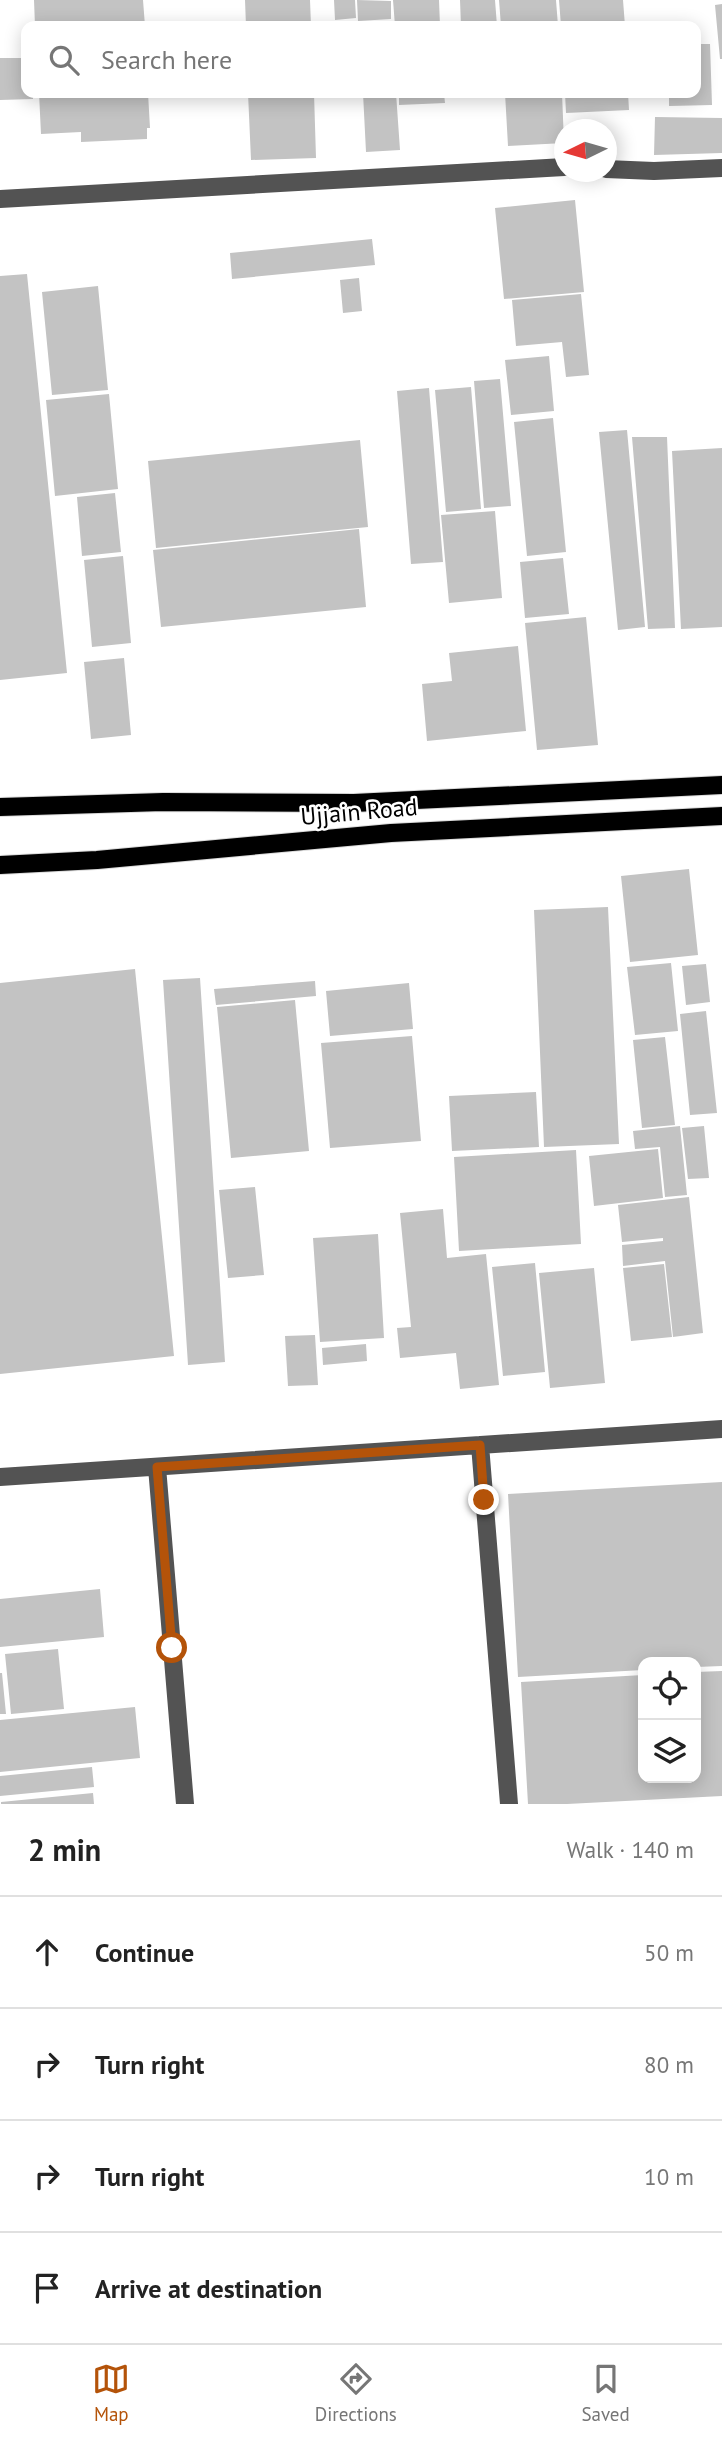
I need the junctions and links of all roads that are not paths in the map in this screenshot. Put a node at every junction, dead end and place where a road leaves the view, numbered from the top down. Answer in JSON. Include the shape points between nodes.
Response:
{"nodes":[{"id":1,"x":554,"y":167,"type":"edge"},
{"id":2,"x":722,"y":168,"type":"edge"},
{"id":3,"x":617,"y":169,"type":"edge"},
{"id":4,"x":0,"y":199,"type":"edge"},
{"id":5,"x":722,"y":785,"type":"edge"},
{"id":6,"x":0,"y":807,"type":"edge"},
{"id":7,"x":722,"y":816,"type":"edge"},
{"id":8,"x":0,"y":865,"type":"edge"},
{"id":9,"x":722,"y":1429,"type":"edge"},
{"id":10,"x":480,"y":1445,"type":"junction"},
{"id":11,"x":157,"y":1467,"type":"junction"},
{"id":12,"x":0,"y":1477,"type":"edge"},
{"id":13,"x":185,"y":1804,"type":"edge"},
{"id":14,"x":509,"y":1804,"type":"edge"}],
"edges":[{"from":1,"to":4,"type":"lane"},
{"from":2,"to":3,"type":"lane"},
{"from":5,"to":6,"type":"main road","name":"Ujjain Road","via":[[354,803]]},
{"from":7,"to":8,"type":"main road","name":"Ujjain Road","via":[[391,833]]},
{"from":9,"to":10,"type":"lane"},
{"from":10,"to":11,"type":"lane"},
{"from":10,"to":14,"type":"lane"},
{"from":11,"to":12,"type":"lane"},
{"from":11,"to":13,"type":"lane"}]}
